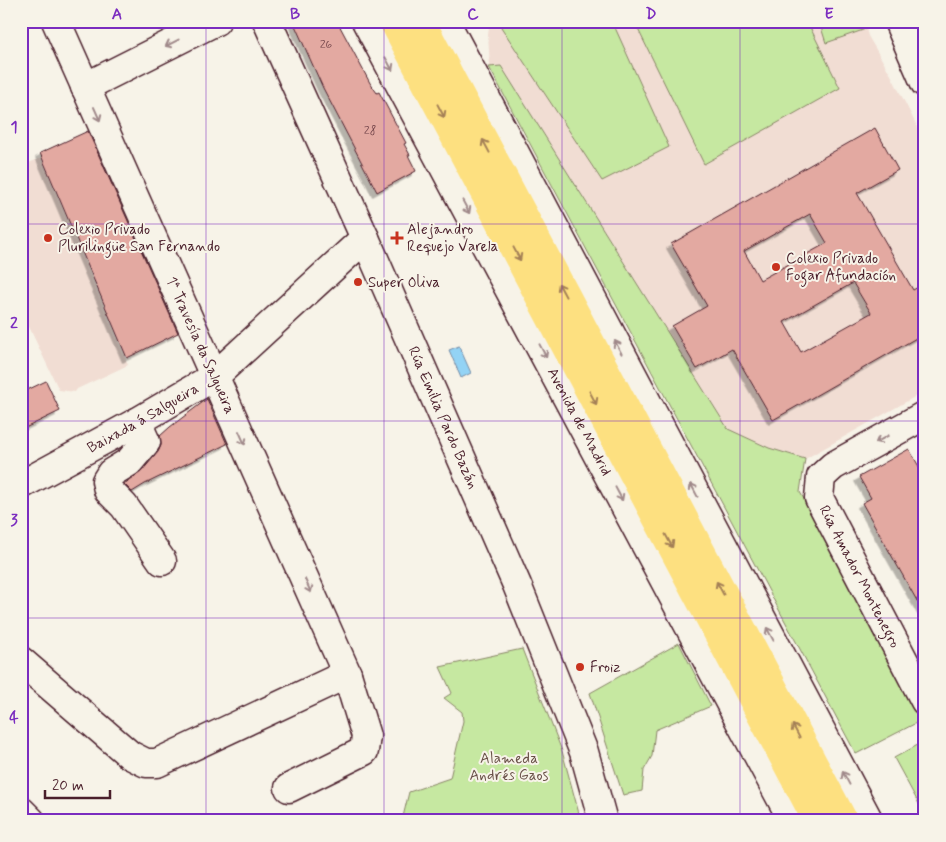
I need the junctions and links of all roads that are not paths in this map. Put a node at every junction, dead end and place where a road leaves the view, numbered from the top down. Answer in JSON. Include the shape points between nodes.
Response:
{"nodes":[{"id":1,"x":56,"y":21,"type":"edge"},
{"id":2,"x":216,"y":21,"type":"edge"},
{"id":3,"x":267,"y":21,"type":"edge"},
{"id":4,"x":366,"y":21,"type":"edge"},
{"id":5,"x":393,"y":21,"type":"edge"},
{"id":6,"x":421,"y":21,"type":"edge"},
{"id":7,"x":445,"y":21,"type":"edge"},
{"id":8,"x":898,"y":21,"type":"edge"},
{"id":9,"x":925,"y":83,"type":"edge"},
{"id":10,"x":85,"y":87,"type":"junction"},
{"id":11,"x":365,"y":238,"type":"junction"},
{"id":12,"x":215,"y":376,"type":"junction"},
{"id":13,"x":925,"y":416,"type":"edge"},
{"id":14,"x":137,"y":422,"type":"junction"},
{"id":15,"x":21,"y":485,"type":"edge"},
{"id":16,"x":162,"y":561,"type":"dead end"},
{"id":17,"x":21,"y":661,"type":"edge"},
{"id":18,"x":346,"y":672,"type":"junction"},
{"id":19,"x":925,"y":701,"type":"edge"},
{"id":20,"x":289,"y":788,"type":"dead end"},
{"id":21,"x":21,"y":811,"type":"edge"},
{"id":22,"x":32,"y":821,"type":"edge"},
{"id":23,"x":603,"y":821,"type":"edge"},
{"id":24,"x":793,"y":821,"type":"edge"},
{"id":25,"x":817,"y":821,"type":"edge"},
{"id":26,"x":844,"y":821,"type":"edge"},
{"id":27,"x":869,"y":821,"type":"edge"}],
"edges":[{"from":1,"to":10,"type":"street","name":"1ª Travesía da Salgueira"},
{"from":2,"to":10,"type":"street","one_way":true},
{"from":3,"to":11,"type":"street","name":"Rúa Emilia Pardo Bazán"},
{"from":4,"to":24,"type":"street","name":"Avenida de Madrid","one_way":true},
{"from":5,"to":25,"type":"highway","name":"Avenida de Madrid","one_way":true},
{"from":26,"to":6,"type":"highway","one_way":true},
{"from":27,"to":7,"type":"street","one_way":true},
{"from":8,"to":9,"type":"street"},
{"from":10,"to":12,"type":"street","name":"1ª Travesía da Salgueira","one_way":true},
{"from":11,"to":12,"type":"street","name":"Baixada á Salgueira"},
{"from":11,"to":23,"type":"street","name":"Rúa Emilia Pardo Bazán","via":[[570,714]]},
{"from":12,"to":14,"type":"street","name":"Baixada á Salgueira"},
{"from":12,"to":18,"type":"street","name":"1ª Travesía da Salgueira","one_way":true},
{"from":13,"to":19,"type":"street","name":"Rúa Amador Montenegro","one_way":true,"via":[[833,466],[821,477],[819,498]]},
{"from":14,"to":15,"type":"street","name":"Baixada á Salgueira"},
{"from":14,"to":16,"type":"street","via":[[146,442],[106,481],[108,490],[124,506]]},
{"from":17,"to":18,"type":"street","via":[[130,755],[146,763],[157,763]]},
{"from":18,"to":20,"type":"street","name":"1ª Travesía da Salgueira","via":[[366,736],[364,751]]},
{"from":21,"to":22,"type":"street"}]}
